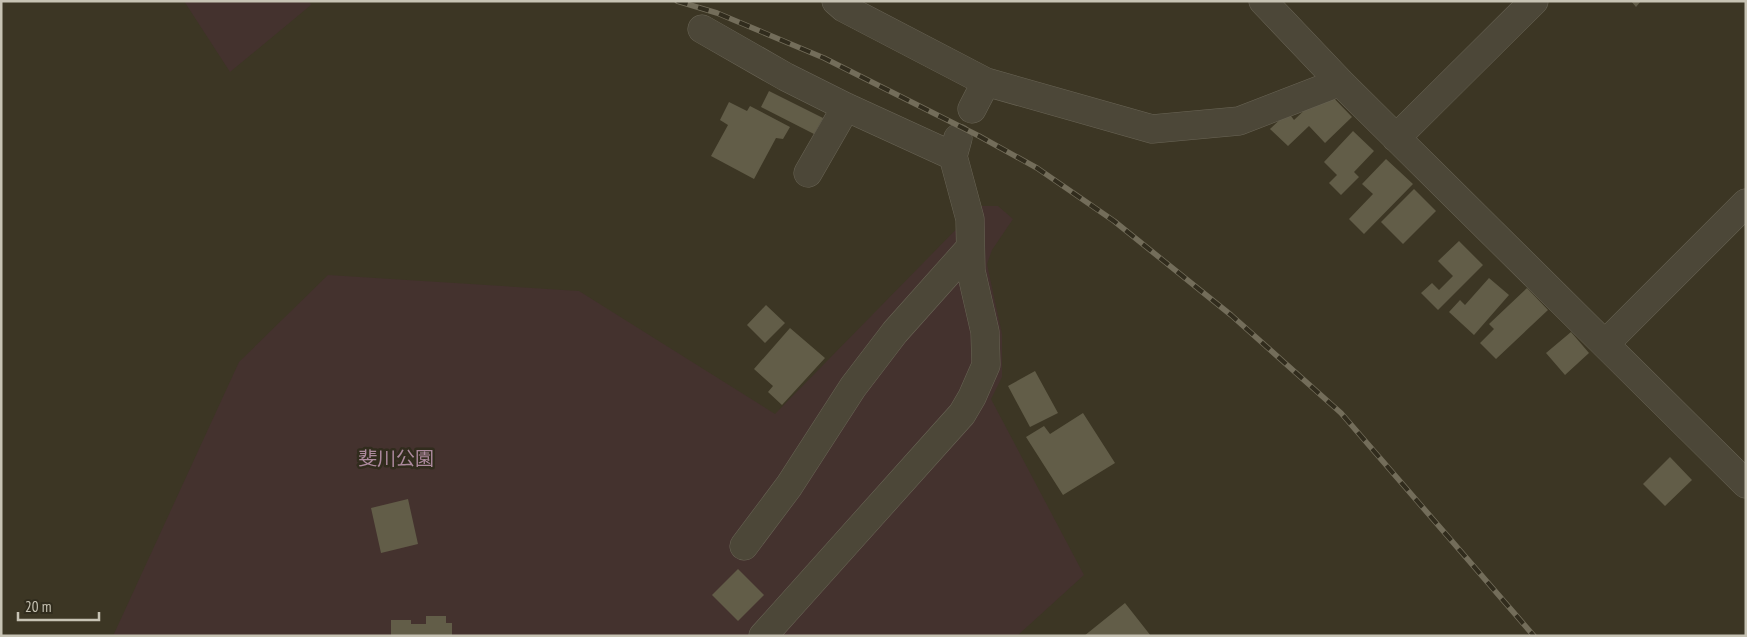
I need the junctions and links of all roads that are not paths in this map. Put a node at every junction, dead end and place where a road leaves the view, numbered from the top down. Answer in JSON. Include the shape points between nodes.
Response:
{"nodes":[{"id":1,"x":836,"y":1,"type":"edge"},
{"id":2,"x":1263,"y":1,"type":"edge"},
{"id":3,"x":1534,"y":1,"type":"edge"},
{"id":4,"x":702,"y":29,"type":"dead end"},
{"id":5,"x":986,"y":82,"type":"junction"},
{"id":6,"x":1340,"y":82,"type":"junction"},
{"id":7,"x":846,"y":108,"type":"junction"},
{"id":8,"x":972,"y":109,"type":"dead end"},
{"id":9,"x":1396,"y":138,"type":"junction"},
{"id":10,"x":808,"y":173,"type":"dead end"},
{"id":11,"x":1746,"y":204,"type":"edge"},
{"id":12,"x":970,"y":248,"type":"junction"},
{"id":13,"x":1604,"y":344,"type":"junction"},
{"id":14,"x":1746,"y":484,"type":"edge"},
{"id":15,"x":744,"y":546,"type":"dead end"},
{"id":16,"x":763,"y":636,"type":"edge"}],
"edges":[{"from":1,"to":5,"type":"street"},
{"from":2,"to":6,"type":"street"},
{"from":3,"to":9,"type":"street"},
{"from":4,"to":7,"type":"street"},
{"from":5,"to":6,"type":"street","via":[[1152,128],[1240,121]]},
{"from":5,"to":8,"type":"street"},
{"from":6,"to":9,"type":"street"},
{"from":7,"to":10,"type":"street"},
{"from":7,"to":12,"type":"street","via":[[955,147],[970,219]]},
{"from":9,"to":13,"type":"street"},
{"from":11,"to":13,"type":"street"},
{"from":12,"to":15,"type":"street","via":[[894,332]]},
{"from":12,"to":16,"type":"street","via":[[971,271],[985,332],[986,365],[972,397],[962,414]]},
{"from":13,"to":14,"type":"street"}]}
